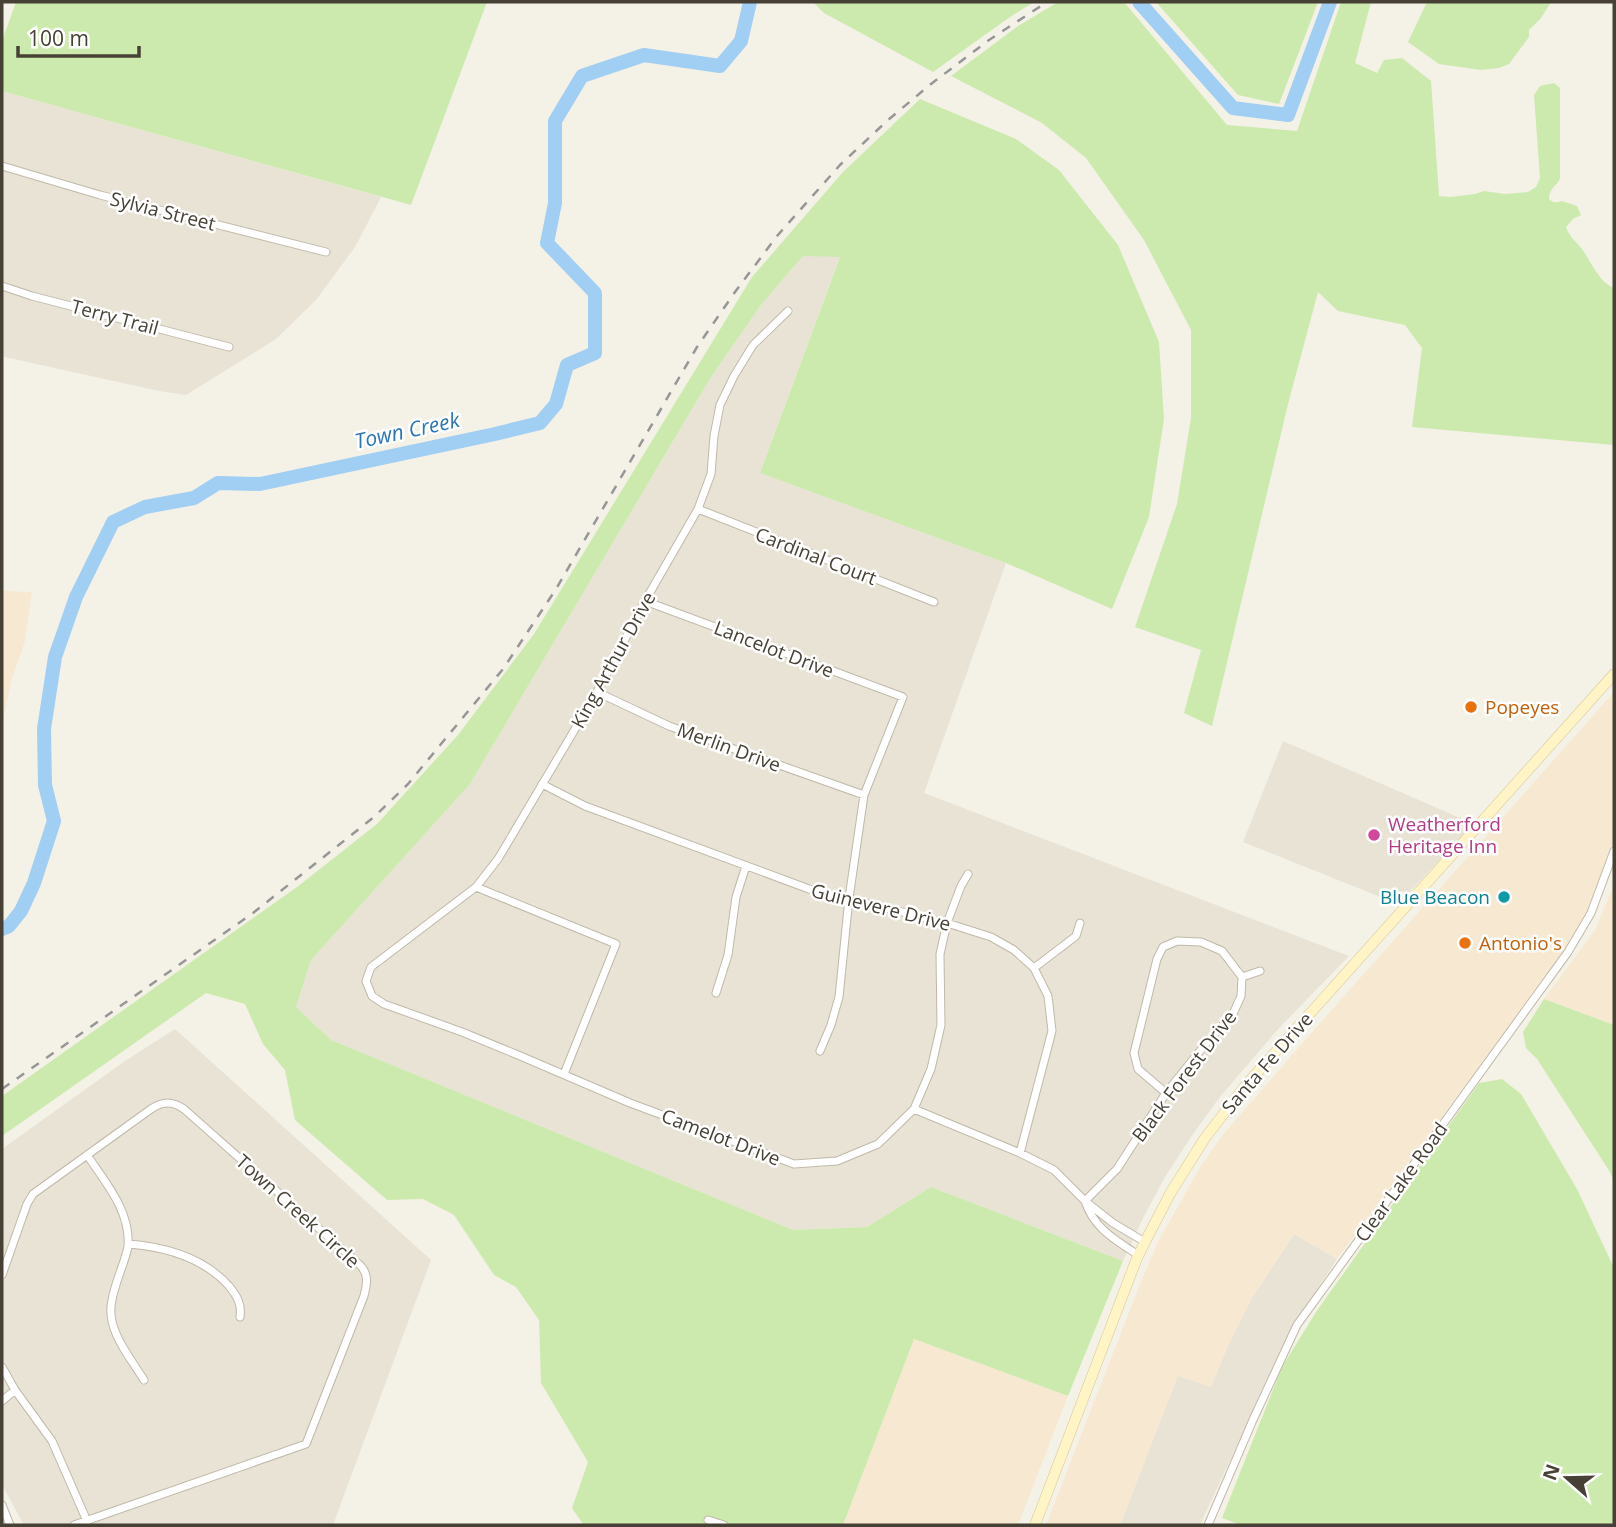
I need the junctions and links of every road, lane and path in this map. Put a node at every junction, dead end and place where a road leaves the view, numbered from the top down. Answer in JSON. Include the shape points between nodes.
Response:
{"nodes":[{"id":1,"x":2,"y":166,"type":"edge"},
{"id":2,"x":326,"y":252,"type":"dead end"},
{"id":3,"x":2,"y":286,"type":"edge"},
{"id":4,"x":788,"y":311,"type":"dead end"},
{"id":5,"x":229,"y":347,"type":"dead end"},
{"id":6,"x":698,"y":509,"type":"junction"},
{"id":7,"x":645,"y":601,"type":"junction"},
{"id":8,"x":934,"y":602,"type":"dead end"},
{"id":9,"x":1614,"y":674,"type":"edge"},
{"id":10,"x":597,"y":692,"type":"junction"},
{"id":11,"x":542,"y":784,"type":"junction"},
{"id":12,"x":864,"y":795,"type":"junction"},
{"id":13,"x":1614,"y":851,"type":"edge"},
{"id":14,"x":746,"y":866,"type":"junction"},
{"id":15,"x":968,"y":874,"type":"dead end"},
{"id":16,"x":476,"y":887,"type":"junction"},
{"id":17,"x":849,"y":898,"type":"junction"},
{"id":18,"x":947,"y":923,"type":"junction"},
{"id":19,"x":1080,"y":923,"type":"dead end"},
{"id":20,"x":372,"y":967,"type":"joint"},
{"id":21,"x":1034,"y":968,"type":"junction"},
{"id":22,"x":1260,"y":971,"type":"dead end"},
{"id":23,"x":1242,"y":976,"type":"junction"},
{"id":24,"x":716,"y":993,"type":"dead end"},
{"id":25,"x":820,"y":1051,"type":"dead end"},
{"id":26,"x":564,"y":1074,"type":"junction"},
{"id":27,"x":1166,"y":1093,"type":"junction"},
{"id":28,"x":914,"y":1109,"type":"junction"},
{"id":29,"x":1020,"y":1153,"type":"junction"},
{"id":30,"x":87,"y":1155,"type":"junction"},
{"id":31,"x":1085,"y":1201,"type":"junction"},
{"id":32,"x":1144,"y":1242,"type":"junction"},
{"id":33,"x":129,"y":1244,"type":"junction"},
{"id":34,"x":1138,"y":1255,"type":"junction"},
{"id":35,"x":2,"y":1275,"type":"edge"},
{"id":36,"x":240,"y":1317,"type":"dead end"},
{"id":37,"x":2,"y":1367,"type":"edge"},
{"id":38,"x":144,"y":1380,"type":"dead end"},
{"id":39,"x":15,"y":1390,"type":"junction"},
{"id":40,"x":2,"y":1401,"type":"edge"},
{"id":41,"x":2,"y":1506,"type":"edge"},
{"id":42,"x":708,"y":1520,"type":"dead end"},
{"id":43,"x":87,"y":1521,"type":"junction"},
{"id":44,"x":10,"y":1525,"type":"edge"},
{"id":45,"x":74,"y":1525,"type":"edge"},
{"id":46,"x":724,"y":1525,"type":"edge"},
{"id":47,"x":1035,"y":1525,"type":"edge"},
{"id":48,"x":1208,"y":1525,"type":"edge"}],
"edges":[{"from":1,"to":2,"type":"street","name":"Sylvia Street"},
{"from":3,"to":5,"type":"street","name":"Terry Trail"},
{"from":4,"to":6,"type":"street","name":"King Arthur Drive","via":[[752,345],[720,405],[711,474]]},
{"from":6,"to":7,"type":"street","name":"King Arthur Drive"},
{"from":6,"to":8,"type":"street","name":"Cardinal Court"},
{"from":7,"to":10,"type":"street","name":"King Arthur Drive"},
{"from":7,"to":12,"type":"street","name":"Lancelot Drive","via":[[903,698]]},
{"from":9,"to":32,"type":"main road","name":"Santa Fe Drive","via":[[1245,1086],[1205,1138]]},
{"from":10,"to":11,"type":"street","name":"King Arthur Drive"},
{"from":10,"to":12,"type":"street","name":"Merlin Drive","via":[[669,726]]},
{"from":11,"to":14,"type":"street","name":"Guinevere Drive","via":[[585,806]]},
{"from":11,"to":16,"type":"street","name":"King Arthur Drive"},
{"from":12,"to":17,"type":"street"},
{"from":13,"to":48,"type":"street","name":"Clear Lake Road","via":[[1591,913],[1568,952],[1297,1325]]},
{"from":14,"to":17,"type":"street","name":"Guinevere Drive"},
{"from":14,"to":24,"type":"street"},
{"from":15,"to":18,"type":"street","name":"Camelot Drive"},
{"from":16,"to":20,"type":"street","name":"King Arthur Drive"},
{"from":16,"to":26,"type":"street","via":[[615,944]]},
{"from":17,"to":18,"type":"street","name":"Guinevere Drive"},
{"from":17,"to":25,"type":"street","via":[[839,997]]},
{"from":18,"to":21,"type":"street","name":"Guinevere Drive","via":[[991,937]]},
{"from":18,"to":28,"type":"street","name":"Camelot Drive","via":[[940,954],[941,1025],[931,1069]]},
{"from":19,"to":21,"type":"street","via":[[1076,936]]},
{"from":20,"to":26,"type":"street","name":"Camelot Drive","via":[[366,981],[372,996],[384,1004]]},
{"from":21,"to":29,"type":"street","name":"Guinevere Drive","via":[[1048,996],[1052,1031]]},
{"from":22,"to":23,"type":"street"},
{"from":23,"to":27,"type":"street","name":"Black Forest Drive","via":[[1241,996],[1233,1014]]},
{"from":23,"to":27,"type":"street","via":[[1222,951],[1201,942],[1177,941],[1163,947],[1134,1053],[1138,1069]]},
{"from":26,"to":28,"type":"street","name":"Camelot Drive","via":[[794,1164],[837,1161],[878,1144]]},
{"from":27,"to":31,"type":"street","name":"Black Forest Drive","via":[[1117,1169]]},
{"from":28,"to":29,"type":"street"},
{"from":29,"to":31,"type":"street","via":[[1054,1170]]},
{"from":30,"to":33,"type":"street","via":[[123,1213]]},
{"from":30,"to":35,"type":"street","name":"Town Creek Circle","via":[[30,1198]]},
{"from":30,"to":43,"type":"street","name":"Town Creek Circle","via":[[157,1105],[178,1106],[365,1269],[367,1280],[306,1444]]},
{"from":31,"to":32,"type":"street"},
{"from":31,"to":34,"type":"street","via":[[1103,1231]]},
{"from":32,"to":34,"type":"main road","name":"Santa Fe Drive"},
{"from":33,"to":36,"type":"street","via":[[171,1251],[204,1265],[237,1297]]},
{"from":33,"to":38,"type":"street","via":[[110,1314],[121,1344]]},
{"from":34,"to":47,"type":"main road","name":"Santa Fe Drive"},
{"from":37,"to":39,"type":"street"},
{"from":39,"to":40,"type":"street"},
{"from":39,"to":43,"type":"street","via":[[52,1441]]},
{"from":41,"to":44,"type":"street"},
{"from":42,"to":46,"type":"street"},
{"from":43,"to":45,"type":"street","name":"Town Creek Circle"}]}
